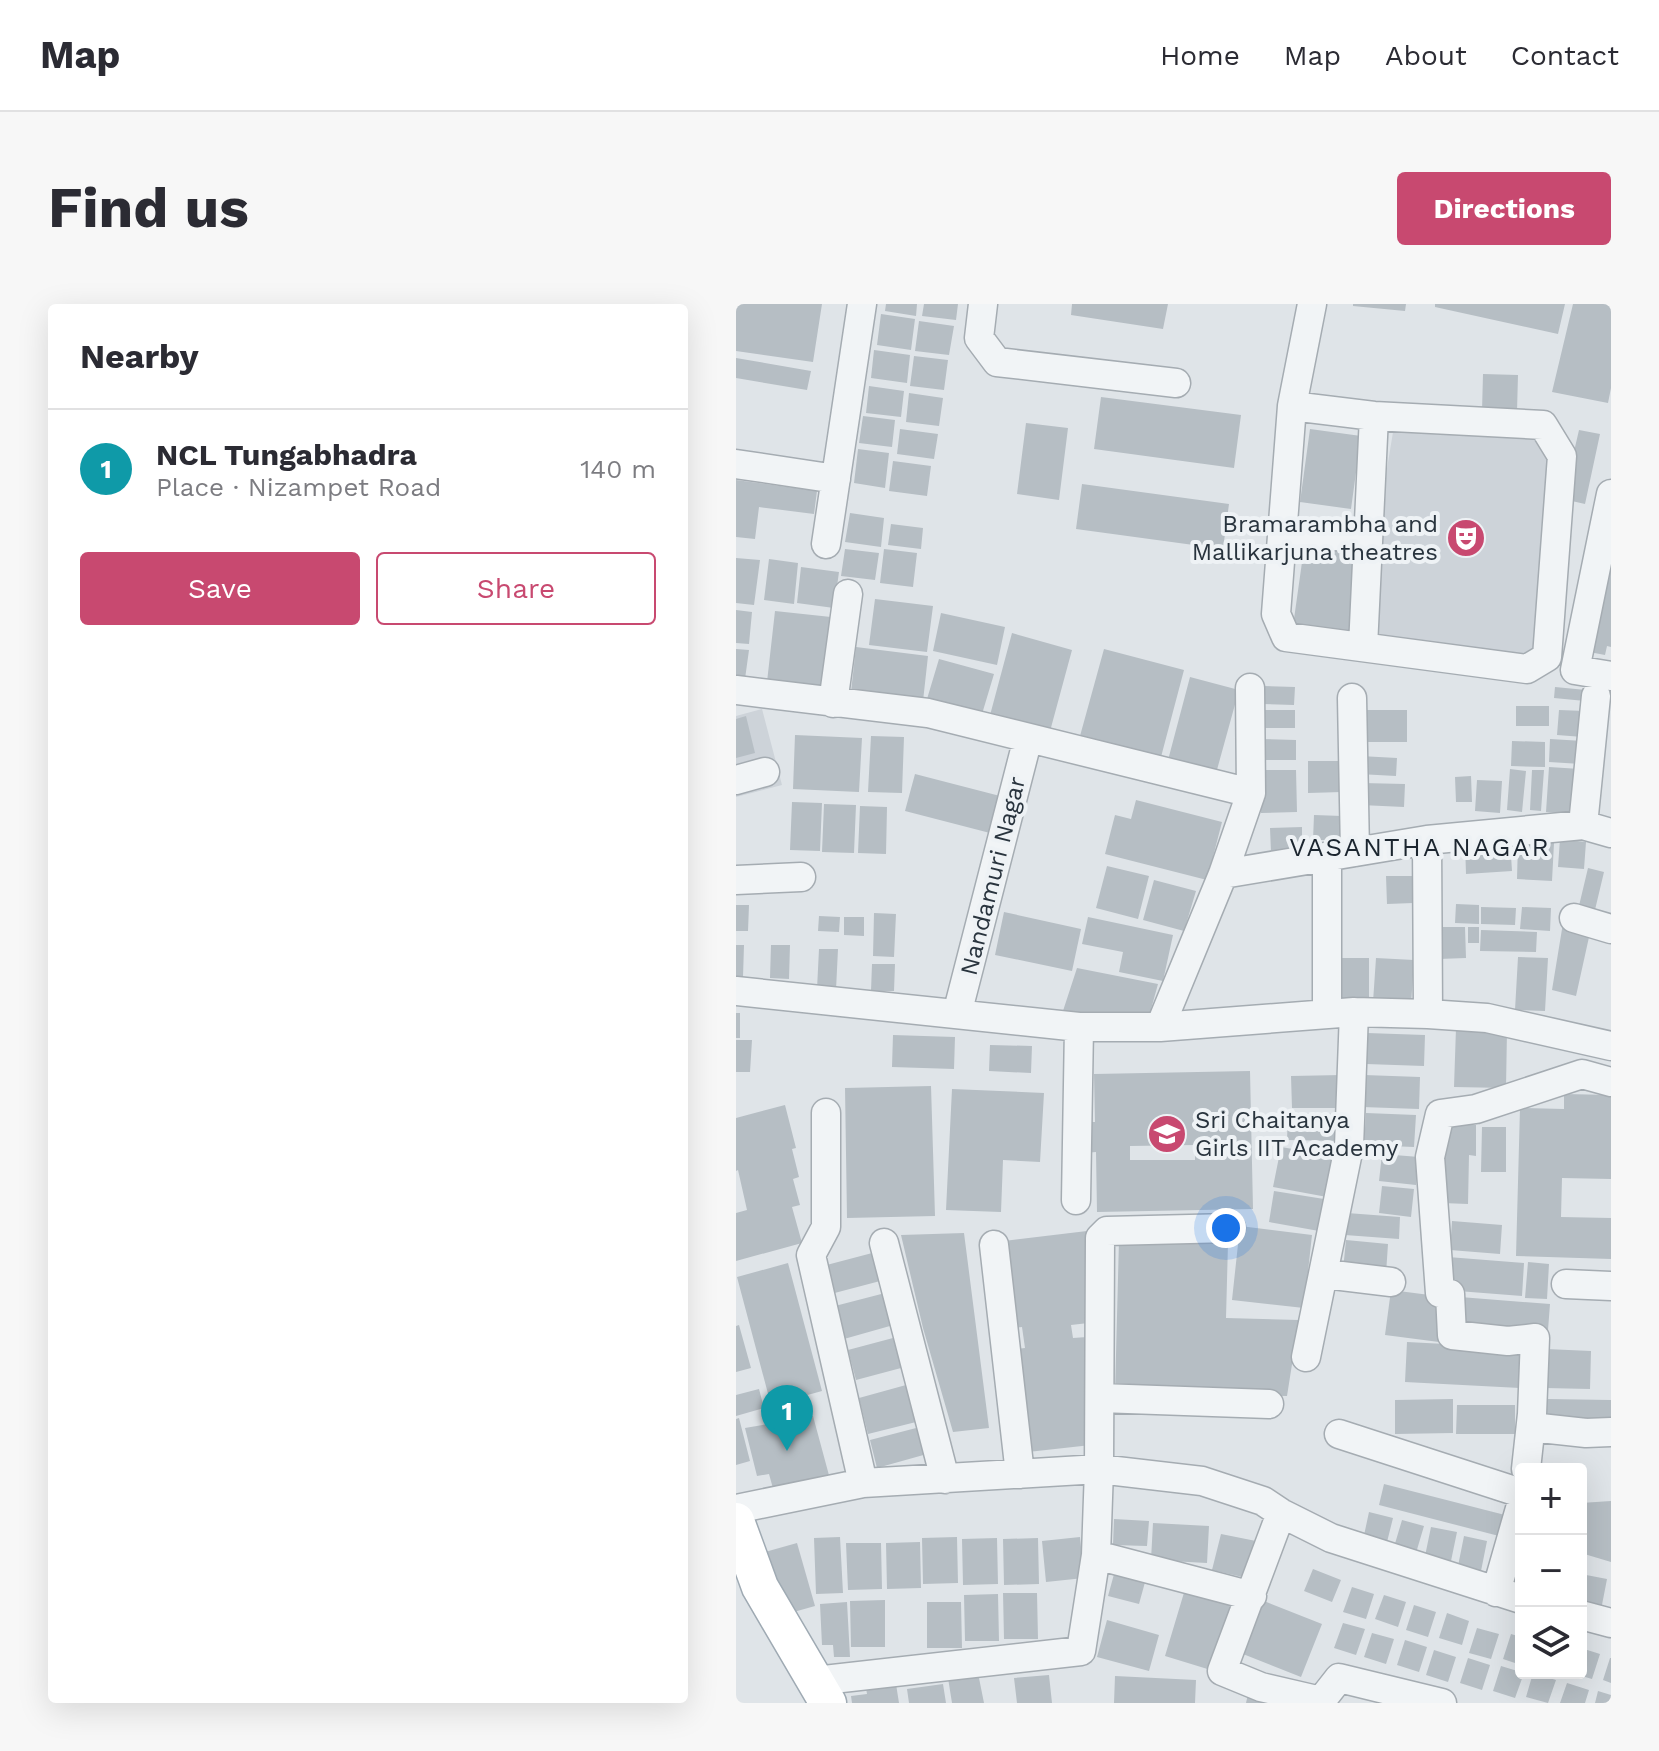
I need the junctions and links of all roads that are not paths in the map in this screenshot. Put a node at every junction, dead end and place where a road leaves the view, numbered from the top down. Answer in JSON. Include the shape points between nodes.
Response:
{"nodes":[{"id":1,"x":862,"y":304,"type":"edge"},
{"id":2,"x":983,"y":304,"type":"edge"},
{"id":3,"x":1312,"y":304,"type":"edge"},
{"id":4,"x":1176,"y":383,"type":"dead end"},
{"id":5,"x":1292,"y":406,"type":"junction"},
{"id":6,"x":1374,"y":416,"type":"junction"},
{"id":7,"x":736,"y":464,"type":"edge"},
{"id":8,"x":836,"y":479,"type":"junction"},
{"id":9,"x":1611,"y":494,"type":"edge"},
{"id":10,"x":1282,"y":531,"type":"junction"},
{"id":11,"x":1368,"y":539,"type":"junction"},
{"id":12,"x":826,"y":544,"type":"dead end"},
{"id":13,"x":848,"y":594,"type":"dead end"},
{"id":14,"x":1363,"y":647,"type":"junction"},
{"id":15,"x":1604,"y":686,"type":"edge"},
{"id":16,"x":1250,"y":688,"type":"dead end"},
{"id":17,"x":736,"y":690,"type":"edge"},
{"id":18,"x":1352,"y":698,"type":"dead end"},
{"id":19,"x":833,"y":703,"type":"junction"},
{"id":20,"x":1028,"y":738,"type":"junction"},
{"id":21,"x":765,"y":772,"type":"dead end"},
{"id":22,"x":736,"y":780,"type":"edge"},
{"id":23,"x":1251,"y":793,"type":"junction"},
{"id":24,"x":1583,"y":825,"type":"junction"},
{"id":25,"x":1611,"y":833,"type":"edge"},
{"id":26,"x":1427,"y":840,"type":"junction"},
{"id":27,"x":1341,"y":854,"type":"junction"},
{"id":28,"x":1223,"y":874,"type":"junction"},
{"id":29,"x":801,"y":877,"type":"dead end"},
{"id":30,"x":736,"y":880,"type":"edge"},
{"id":31,"x":1574,"y":918,"type":"dead end"},
{"id":32,"x":1611,"y":929,"type":"edge"},
{"id":33,"x":736,"y":991,"type":"edge"},
{"id":34,"x":1340,"y":1013,"type":"junction"},
{"id":35,"x":957,"y":1014,"type":"junction"},
{"id":36,"x":1428,"y":1014,"type":"junction"},
{"id":37,"x":1079,"y":1027,"type":"junction"},
{"id":38,"x":1160,"y":1027,"type":"junction"},
{"id":39,"x":1611,"y":1046,"type":"edge"},
{"id":40,"x":1611,"y":1082,"type":"edge"},
{"id":41,"x":826,"y":1113,"type":"dead end"},
{"id":42,"x":1076,"y":1200,"type":"dead end"},
{"id":43,"x":1231,"y":1228,"type":"dead end"},
{"id":44,"x":884,"y":1243,"type":"dead end"},
{"id":45,"x":994,"y":1245,"type":"dead end"},
{"id":46,"x":1325,"y":1274,"type":"junction"},
{"id":47,"x":1391,"y":1282,"type":"dead end"},
{"id":48,"x":1566,"y":1284,"type":"dead end"},
{"id":49,"x":1611,"y":1286,"type":"edge"},
{"id":50,"x":1306,"y":1357,"type":"dead end"},
{"id":51,"x":1100,"y":1398,"type":"junction"},
{"id":52,"x":1269,"y":1404,"type":"dead end"},
{"id":53,"x":1531,"y":1427,"type":"junction"},
{"id":54,"x":1611,"y":1432,"type":"edge"},
{"id":55,"x":1339,"y":1434,"type":"dead end"},
{"id":56,"x":1527,"y":1463,"type":"edge"},
{"id":57,"x":1099,"y":1469,"type":"junction"},
{"id":58,"x":1020,"y":1474,"type":"junction"},
{"id":59,"x":945,"y":1479,"type":"junction"},
{"id":60,"x":863,"y":1483,"type":"junction"},
{"id":61,"x":1515,"y":1491,"type":"edge"},
{"id":62,"x":736,"y":1509,"type":"edge"},
{"id":63,"x":1281,"y":1513,"type":"junction"},
{"id":64,"x":736,"y":1521,"type":"edge"},
{"id":65,"x":1517,"y":1535,"type":"edge"},
{"id":66,"x":1096,"y":1555,"type":"junction"},
{"id":67,"x":736,"y":1569,"type":"edge"},
{"id":68,"x":1508,"y":1595,"type":"edge"},
{"id":69,"x":1252,"y":1596,"type":"junction"},
{"id":70,"x":1587,"y":1617,"type":"edge"},
{"id":71,"x":1611,"y":1623,"type":"edge"},
{"id":72,"x":816,"y":1696,"type":"edge"},
{"id":73,"x":1442,"y":1703,"type":"edge"}],
"edges":[{"from":1,"to":8,"type":"street"},
{"from":2,"to":4,"type":"street","via":[[979,338],[997,362]]},
{"from":3,"to":5,"type":"street"},
{"from":5,"to":6,"type":"street"},
{"from":5,"to":10,"type":"street"},
{"from":6,"to":11,"type":"street"},
{"from":6,"to":14,"type":"street","via":[[1543,425],[1562,456],[1547,657],[1527,669]]},
{"from":7,"to":8,"type":"street"},
{"from":8,"to":12,"type":"street"},
{"from":9,"to":15,"type":"street","via":[[1575,670]]},
{"from":10,"to":11,"type":"street"},
{"from":10,"to":14,"type":"street","via":[[1276,614],[1286,637]]},
{"from":11,"to":14,"type":"street"},
{"from":13,"to":19,"type":"street"},
{"from":15,"to":24,"type":"street"},
{"from":16,"to":23,"type":"street"},
{"from":17,"to":19,"type":"street"},
{"from":18,"to":27,"type":"street"},
{"from":19,"to":20,"type":"street","via":[[928,713]]},
{"from":20,"to":23,"type":"street"},
{"from":20,"to":35,"type":"street","name":"Nandamuri Nagar"},
{"from":21,"to":22,"type":"street"},
{"from":23,"to":28,"type":"street"},
{"from":24,"to":25,"type":"street"},
{"from":24,"to":26,"type":"street"},
{"from":26,"to":27,"type":"street"},
{"from":26,"to":36,"type":"street"},
{"from":27,"to":28,"type":"street"},
{"from":27,"to":34,"type":"street"},
{"from":28,"to":38,"type":"street"},
{"from":29,"to":30,"type":"street"},
{"from":31,"to":32,"type":"street"},
{"from":33,"to":35,"type":"street"},
{"from":34,"to":36,"type":"street"},
{"from":34,"to":38,"type":"street"},
{"from":34,"to":46,"type":"street","via":[[1349,1147]]},
{"from":35,"to":37,"type":"street"},
{"from":36,"to":39,"type":"street","via":[[1487,1018]]},
{"from":37,"to":38,"type":"street"},
{"from":37,"to":42,"type":"street"},
{"from":40,"to":53,"type":"street","via":[[1582,1074],[1476,1109],[1440,1114],[1430,1157],[1440,1293],[1450,1294],[1452,1335],[1535,1338]]},
{"from":41,"to":60,"type":"street","via":[[826,1227],[811,1255]]},
{"from":43,"to":51,"type":"street","via":[[1102,1233]]},
{"from":44,"to":59,"type":"street"},
{"from":45,"to":58,"type":"street"},
{"from":46,"to":47,"type":"street"},
{"from":46,"to":50,"type":"street"},
{"from":48,"to":49,"type":"street"},
{"from":51,"to":52,"type":"street"},
{"from":51,"to":57,"type":"street"},
{"from":53,"to":54,"type":"street"},
{"from":53,"to":56,"type":"street"},
{"from":55,"to":61,"type":"street"},
{"from":57,"to":58,"type":"street"},
{"from":57,"to":63,"type":"street","via":[[1202,1481],[1263,1501]]},
{"from":57,"to":66,"type":"street"},
{"from":58,"to":59,"type":"street"},
{"from":59,"to":60,"type":"street"},
{"from":60,"to":62,"type":"street"},
{"from":63,"to":68,"type":"street","via":[[1331,1538]]},
{"from":63,"to":69,"type":"street"},
{"from":64,"to":72,"type":"main road","via":[[760,1587]]},
{"from":65,"to":68,"type":"street"},
{"from":66,"to":69,"type":"street"},
{"from":66,"to":72,"type":"street","via":[[1081,1651]]},
{"from":67,"to":72,"type":"main road"},
{"from":69,"to":73,"type":"street","via":[[1222,1671],[1261,1687],[1321,1701],[1339,1678]]},
{"from":70,"to":71,"type":"street"}]}
